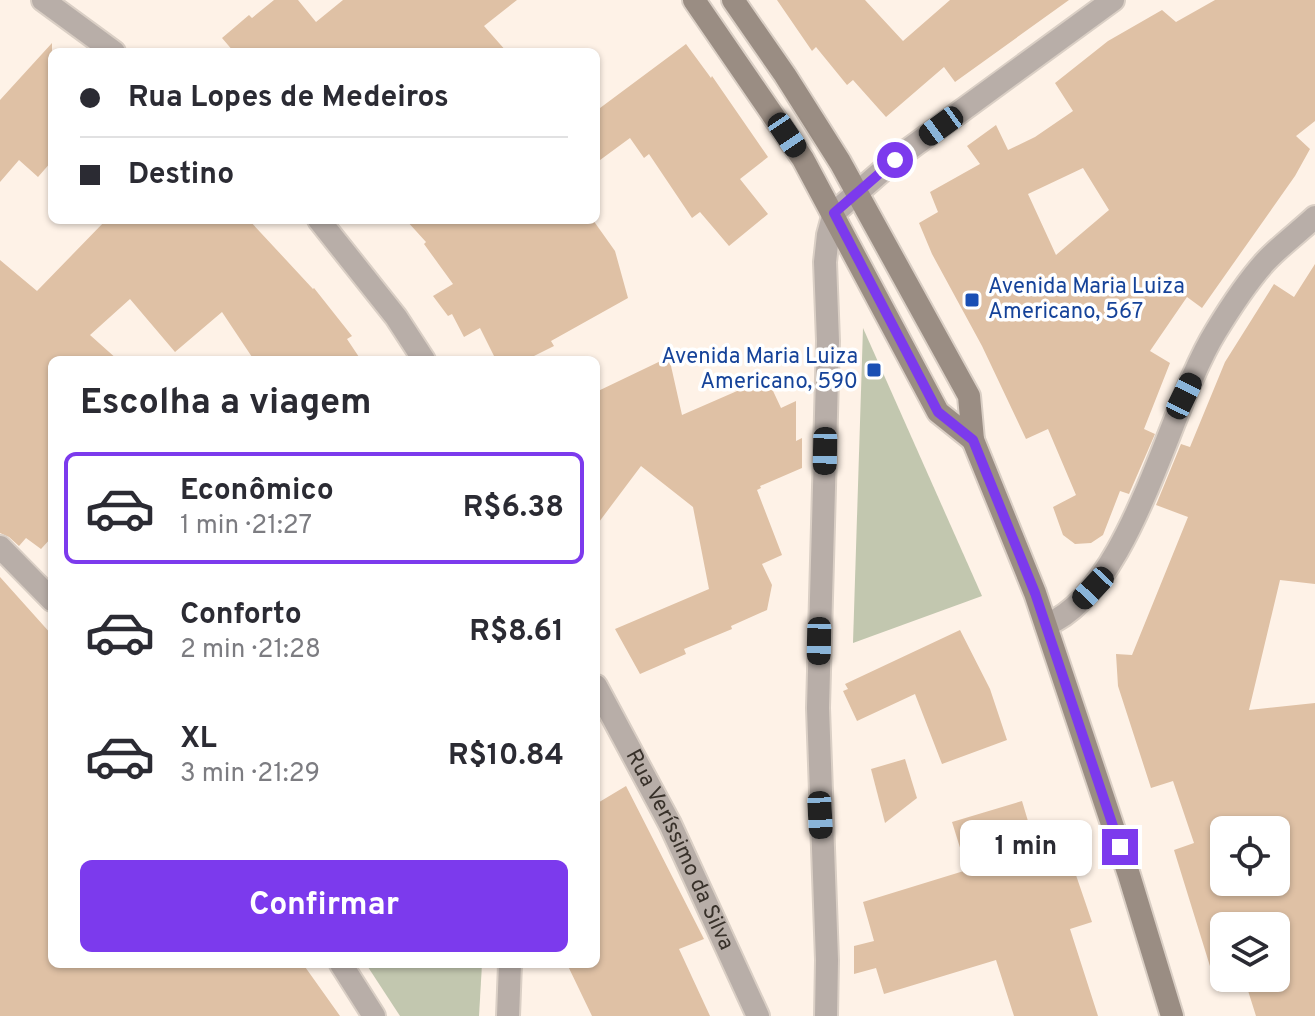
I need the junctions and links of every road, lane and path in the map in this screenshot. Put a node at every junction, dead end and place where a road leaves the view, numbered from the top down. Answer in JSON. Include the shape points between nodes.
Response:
{"nodes":[{"id":1,"x":43,"y":0,"type":"edge"},
{"id":2,"x":694,"y":0,"type":"edge"},
{"id":3,"x":733,"y":0,"type":"edge"},
{"id":4,"x":1113,"y":0,"type":"edge"},
{"id":5,"x":109,"y":48,"type":"edge"},
{"id":6,"x":856,"y":192,"type":"junction"},
{"id":7,"x":834,"y":213,"type":"junction"},
{"id":8,"x":1315,"y":217,"type":"edge"},
{"id":9,"x":322,"y":224,"type":"edge"},
{"id":10,"x":421,"y":356,"type":"edge"},
{"id":11,"x":973,"y":440,"type":"junction"},
{"id":12,"x":0,"y":547,"type":"edge"},
{"id":13,"x":48,"y":596,"type":"edge"},
{"id":14,"x":1046,"y":625,"type":"junction"},
{"id":15,"x":600,"y":693,"type":"edge"},
{"id":16,"x":344,"y":968,"type":"edge"},
{"id":17,"x":510,"y":968,"type":"edge"},
{"id":18,"x":374,"y":1016,"type":"edge"},
{"id":19,"x":508,"y":1016,"type":"edge"},
{"id":20,"x":758,"y":1016,"type":"edge"},
{"id":21,"x":826,"y":1016,"type":"edge"},
{"id":22,"x":1172,"y":1016,"type":"edge"}],
"edges":[{"from":1,"to":5,"type":"street"},
{"from":2,"to":7,"type":"main road"},
{"from":3,"to":6,"type":"main road"},
{"from":4,"to":6,"type":"street"},
{"from":6,"to":7,"type":"street"},
{"from":6,"to":11,"type":"main road","via":[[969,396]]},
{"from":7,"to":11,"type":"main road","via":[[938,412]]},
{"from":7,"to":21,"type":"street","via":[[825,262],[828,341],[818,708]]},
{"from":8,"to":14,"type":"street","via":[[1265,262],[1215,333],[1107,571],[1063,618]]},
{"from":9,"to":10,"type":"street"},
{"from":11,"to":14,"type":"main road"},
{"from":12,"to":13,"type":"street"},
{"from":14,"to":22,"type":"main road"},
{"from":15,"to":20,"type":"street","name":"Rua Veríssimo da Silva","via":[[670,824]]},
{"from":16,"to":18,"type":"street"},
{"from":17,"to":19,"type":"street"}]}
